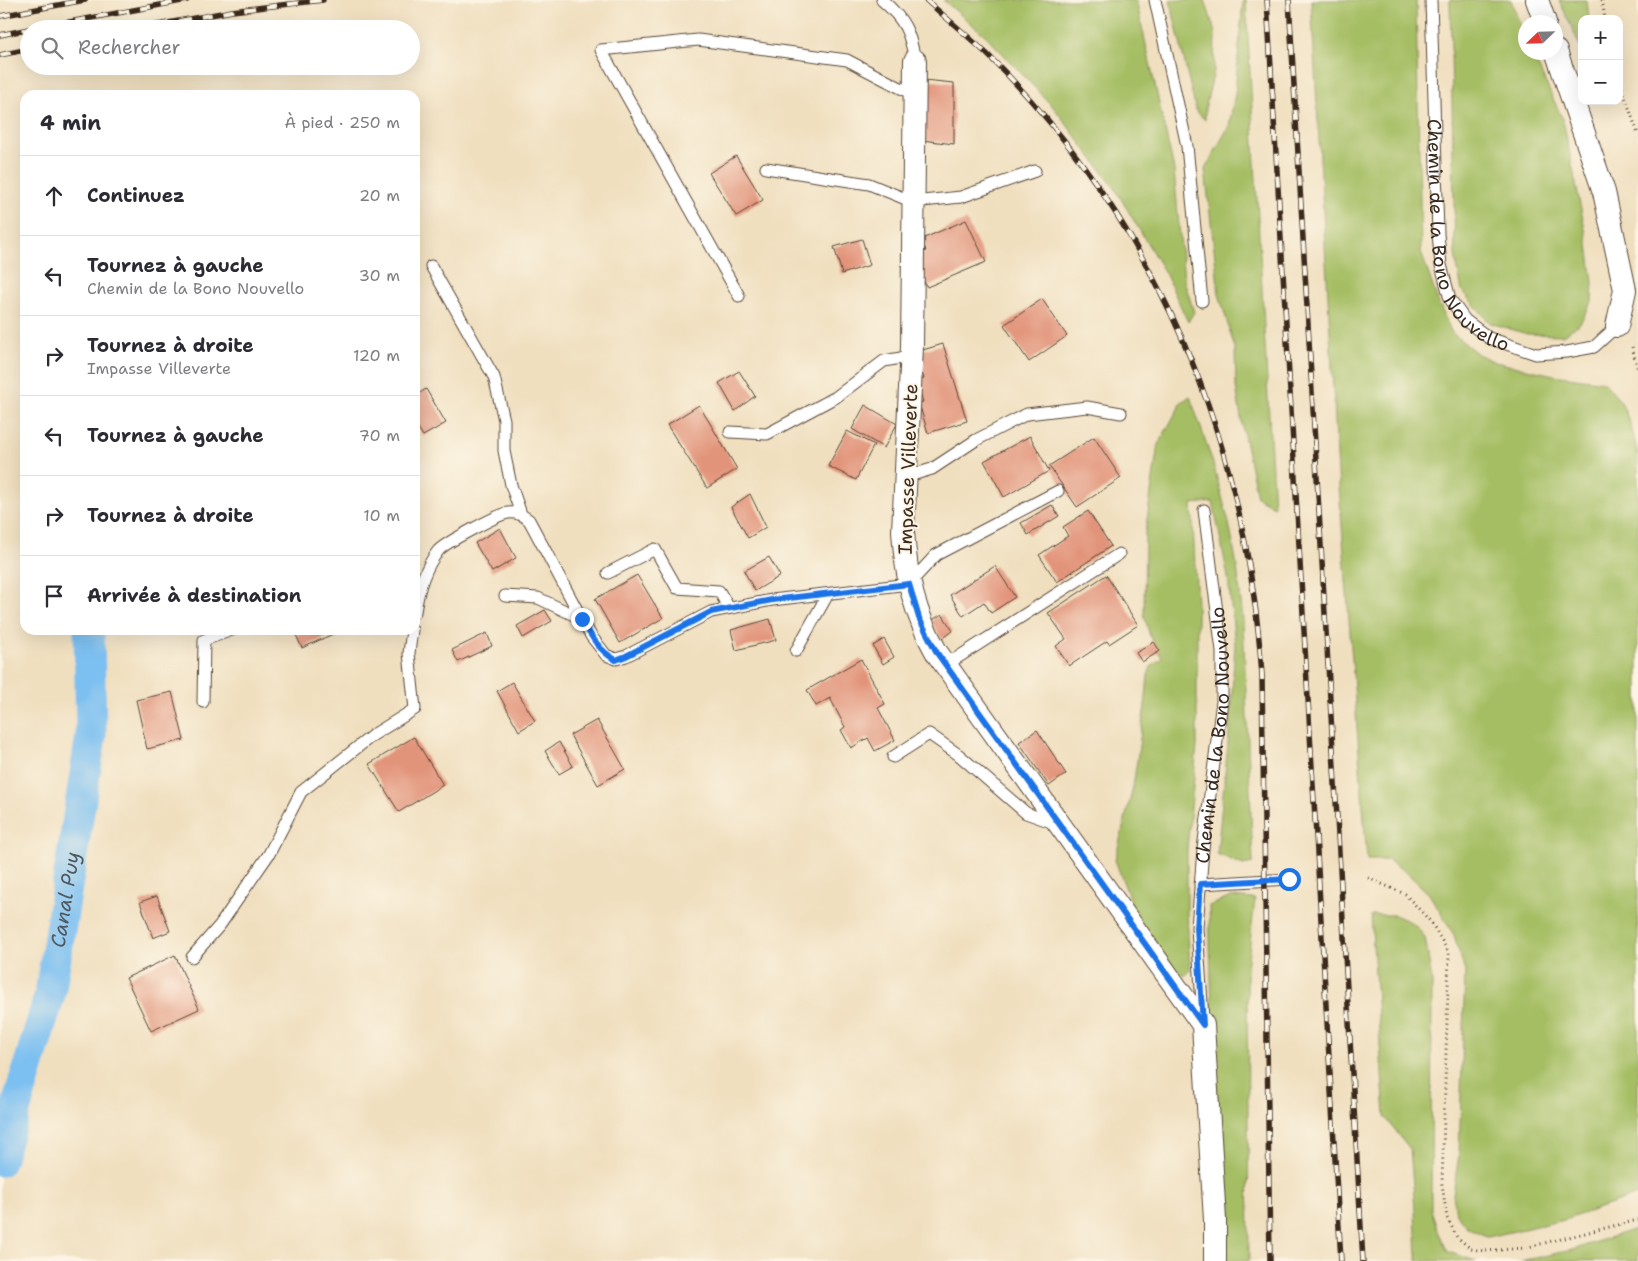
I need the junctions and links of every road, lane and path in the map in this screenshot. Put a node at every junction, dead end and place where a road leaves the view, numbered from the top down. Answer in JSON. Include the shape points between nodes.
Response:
{"nodes":[{"id":1,"x":882,"y":0,"type":"edge"},
{"id":2,"x":1156,"y":0,"type":"edge"},
{"id":3,"x":1431,"y":0,"type":"edge"},
{"id":4,"x":1537,"y":0,"type":"edge"},
{"id":5,"x":1602,"y":0,"type":"edge"},
{"id":6,"x":1542,"y":15,"type":"edge"},
{"id":7,"x":1604,"y":15,"type":"edge"},
{"id":8,"x":1559,"y":60,"type":"edge"},
{"id":9,"x":915,"y":61,"type":"joint"},
{"id":10,"x":1623,"y":91,"type":"edge"},
{"id":11,"x":914,"y":95,"type":"junction"},
{"id":12,"x":1638,"y":134,"type":"edge"},
{"id":13,"x":766,"y":168,"type":"dead end"},
{"id":14,"x":1035,"y":170,"type":"dead end"},
{"id":15,"x":913,"y":202,"type":"junction"},
{"id":16,"x":431,"y":266,"type":"dead end"},
{"id":17,"x":739,"y":296,"type":"dead end"},
{"id":18,"x":1202,"y":301,"type":"dead end"},
{"id":19,"x":1617,"y":326,"type":"joint"},
{"id":20,"x":912,"y":356,"type":"junction"},
{"id":21,"x":1121,"y":413,"type":"dead end"},
{"id":22,"x":730,"y":432,"type":"dead end"},
{"id":23,"x":905,"y":477,"type":"junction"},
{"id":24,"x":1058,"y":491,"type":"dead end"},
{"id":25,"x":1204,"y":510,"type":"dead end"},
{"id":26,"x":521,"y":514,"type":"junction"},
{"id":27,"x":1119,"y":554,"type":"dead end"},
{"id":28,"x":420,"y":571,"type":"edge"},
{"id":29,"x":608,"y":573,"type":"dead end"},
{"id":30,"x":909,"y":584,"type":"junction"},
{"id":31,"x":828,"y":594,"type":"junction"},
{"id":32,"x":505,"y":596,"type":"dead end"},
{"id":33,"x":729,"y":608,"type":"junction"},
{"id":34,"x":582,"y":619,"type":"junction"},
{"id":35,"x":218,"y":635,"type":"edge"},
{"id":36,"x":411,"y":635,"type":"edge"},
{"id":37,"x":796,"y":651,"type":"dead end"},
{"id":38,"x":946,"y":665,"type":"junction"},
{"id":39,"x":202,"y":702,"type":"dead end"},
{"id":40,"x":893,"y":757,"type":"dead end"},
{"id":41,"x":1061,"y":826,"type":"junction"},
{"id":42,"x":1368,"y":878,"type":"dead end"},
{"id":43,"x":1289,"y":879,"type":"dead end"},
{"id":44,"x":1200,"y":884,"type":"junction"},
{"id":45,"x":192,"y":957,"type":"dead end"},
{"id":46,"x":1203,"y":1025,"type":"junction"},
{"id":47,"x":1638,"y":1220,"type":"edge"},
{"id":48,"x":1215,"y":1261,"type":"edge"}],
"edges":[{"from":1,"to":9,"type":"lane","via":[[896,12],[910,37]]},
{"from":2,"to":18,"type":"lane","via":[[1187,146]]},
{"from":3,"to":19,"type":"lane","name":"Chemin de la Bono Nouvello","via":[[1438,234],[1441,265],[1450,300],[1466,320],[1489,338],[1536,354],[1594,347]]},
{"from":4,"to":6,"type":"street"},
{"from":5,"to":7,"type":"path"},
{"from":8,"to":19,"type":"street","via":[[1606,201],[1625,290]]},
{"from":9,"to":11,"type":"street","name":"Impasse Villeverte"},
{"from":10,"to":12,"type":"path"},
{"from":11,"to":15,"type":"street","name":"Impasse Villeverte"},
{"from":11,"to":17,"type":"lane","via":[[847,60],[698,40],[601,50]]},
{"from":13,"to":15,"type":"lane","via":[[869,184]]},
{"from":14,"to":15,"type":"lane","via":[[961,197]]},
{"from":15,"to":20,"type":"street","name":"Impasse Villeverte"},
{"from":16,"to":26,"type":"lane","via":[[494,378],[504,420],[504,451]]},
{"from":20,"to":22,"type":"lane","via":[[884,361],[836,397],[767,434]]},
{"from":20,"to":23,"type":"street","name":"Impasse Villeverte"},
{"from":21,"to":23,"type":"lane","via":[[1088,407],[1027,414],[976,440],[932,469]]},
{"from":23,"to":30,"type":"street","name":"Impasse Villeverte","via":[[903,531]]},
{"from":24,"to":30,"type":"lane","via":[[936,555]]},
{"from":25,"to":44,"type":"lane","name":"Chemin de la Bono Nouvello","via":[[1222,651],[1222,701]]},
{"from":26,"to":28,"type":"lane","via":[[499,516],[440,549]]},
{"from":26,"to":34,"type":"lane","via":[[529,520]]},
{"from":27,"to":38,"type":"lane"},
{"from":29,"to":33,"type":"lane","via":[[655,548],[677,588],[719,591]]},
{"from":30,"to":31,"type":"lane"},
{"from":30,"to":38,"type":"street","name":"Impasse Villeverte","via":[[927,636]]},
{"from":31,"to":33,"type":"lane"},
{"from":31,"to":37,"type":"lane"},
{"from":32,"to":34,"type":"lane","via":[[538,598]]},
{"from":33,"to":34,"type":"lane","via":[[711,612],[616,660],[606,654],[591,636]]},
{"from":35,"to":39,"type":"lane","via":[[204,640]]},
{"from":36,"to":45,"type":"lane","via":[[409,653],[415,709],[373,735],[301,792],[269,854],[220,924]]},
{"from":38,"to":41,"type":"street","name":"Impasse Villeverte"},
{"from":40,"to":41,"type":"lane","via":[[930,734],[1026,813]]},
{"from":41,"to":46,"type":"street","name":"Impasse Villeverte"},
{"from":42,"to":47,"type":"path","via":[[1405,894],[1431,922],[1449,953],[1442,1184],[1447,1218],[1457,1238],[1471,1249],[1524,1248]]},
{"from":43,"to":44,"type":"lane"},
{"from":44,"to":46,"type":"lane","name":"Chemin de la Bono Nouvello","via":[[1197,928]]},
{"from":46,"to":48,"type":"street","name":"Chemin de la Bono Nouvello"}]}
